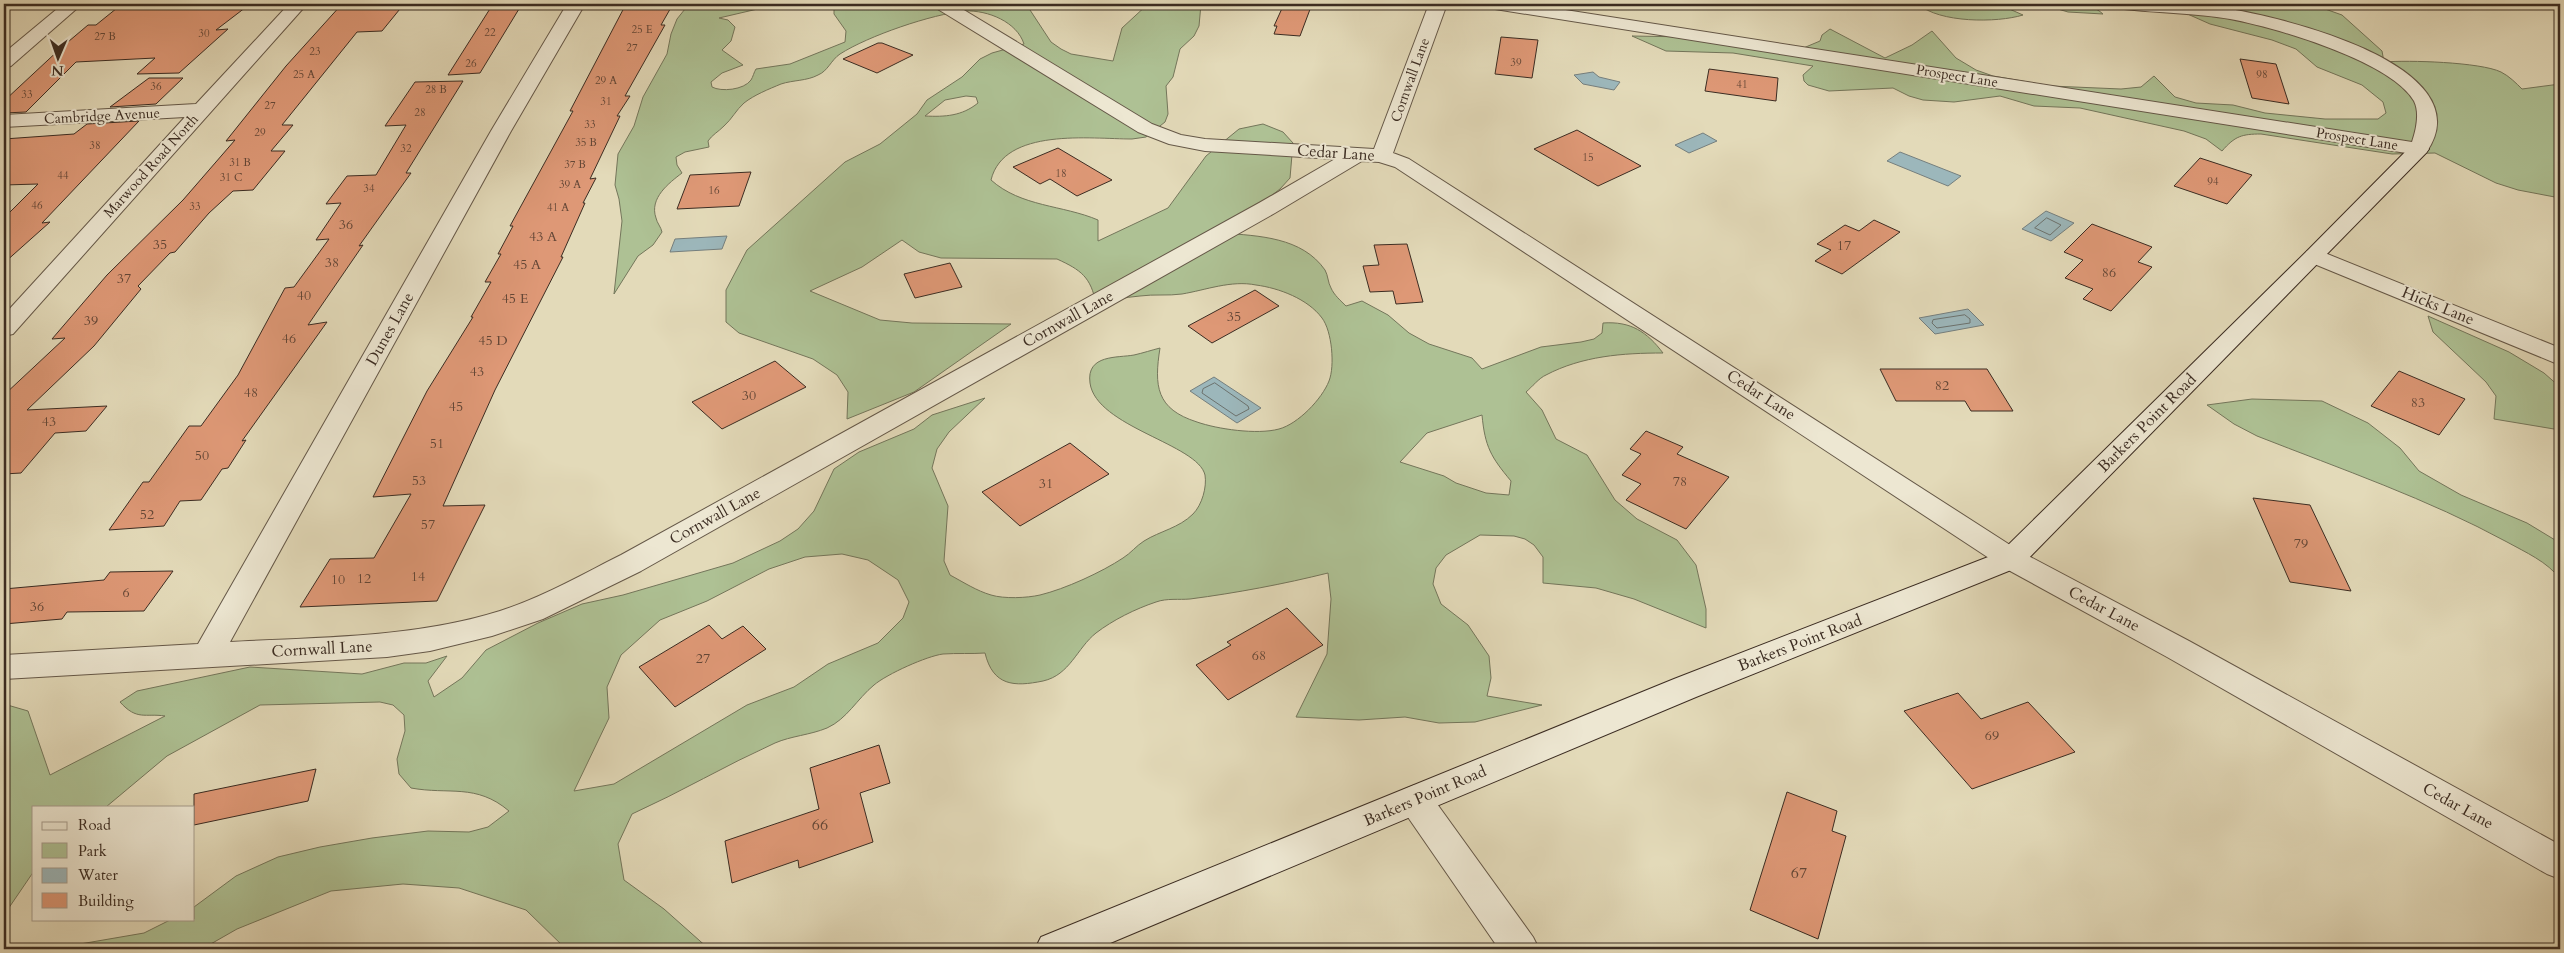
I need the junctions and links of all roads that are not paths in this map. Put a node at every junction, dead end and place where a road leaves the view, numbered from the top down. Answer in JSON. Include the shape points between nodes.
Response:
{"nodes":[{"id":1,"x":72,"y":4,"type":"edge"},
{"id":2,"x":298,"y":4,"type":"edge"},
{"id":3,"x":576,"y":4,"type":"edge"},
{"id":4,"x":942,"y":4,"type":"edge"},
{"id":5,"x":1438,"y":4,"type":"edge"},
{"id":6,"x":1495,"y":4,"type":"edge"},
{"id":7,"x":2124,"y":4,"type":"edge"},
{"id":8,"x":4,"y":62,"type":"edge"},
{"id":9,"x":201,"y":110,"type":"junction"},
{"id":10,"x":4,"y":121,"type":"edge"},
{"id":11,"x":2419,"y":149,"type":"junction"},
{"id":12,"x":1370,"y":155,"type":"junction"},
{"id":13,"x":2315,"y":256,"type":"junction"},
{"id":14,"x":4,"y":329,"type":"edge"},
{"id":15,"x":2560,"y":357,"type":"edge"},
{"id":16,"x":2011,"y":560,"type":"junction"},
{"id":17,"x":207,"y":656,"type":"junction"},
{"id":18,"x":4,"y":667,"type":"edge"},
{"id":19,"x":1415,"y":800,"type":"junction"},
{"id":20,"x":2560,"y":863,"type":"edge"},
{"id":21,"x":1054,"y":949,"type":"edge"},
{"id":22,"x":1520,"y":949,"type":"edge"}],
"edges":[{"from":1,"to":8,"type":"street"},
{"from":2,"to":9,"type":"street","name":"Marwood Road North"},
{"from":3,"to":17,"type":"street","name":"Dunes Lane"},
{"from":4,"to":12,"type":"street","name":"Cedar Lane","via":[[1145,128],[1176,140],[1205,145]]},
{"from":5,"to":12,"type":"street","name":"Cornwall Lane"},
{"from":6,"to":11,"type":"street","name":"Prospect Lane"},
{"from":7,"to":11,"type":"street","via":[[2230,14],[2266,21],[2314,36],[2380,64],[2402,77],[2424,100],[2427,115]]},
{"from":9,"to":10,"type":"street","name":"Cambridge Avenue"},
{"from":9,"to":14,"type":"street","name":"Marwood Road North"},
{"from":11,"to":13,"type":"street","name":"Barkers Point Road"},
{"from":12,"to":16,"type":"street","name":"Cedar Lane","via":[[1402,163]]},
{"from":12,"to":17,"type":"street","name":"Cornwall Lane","via":[[1258,213],[631,563],[552,603],[517,617],[424,641]]},
{"from":13,"to":15,"type":"street","name":"Hicks Lane"},
{"from":13,"to":16,"type":"street","name":"Barkers Point Road"},
{"from":16,"to":19,"type":"street","name":"Barkers Point Road","via":[[1685,688]]},
{"from":16,"to":20,"type":"street","name":"Cedar Lane","via":[[2178,649]]},
{"from":17,"to":18,"type":"street","name":"Cornwall Lane"},
{"from":19,"to":21,"type":"street","name":"Barkers Point Road"},
{"from":19,"to":22,"type":"street"}]}
